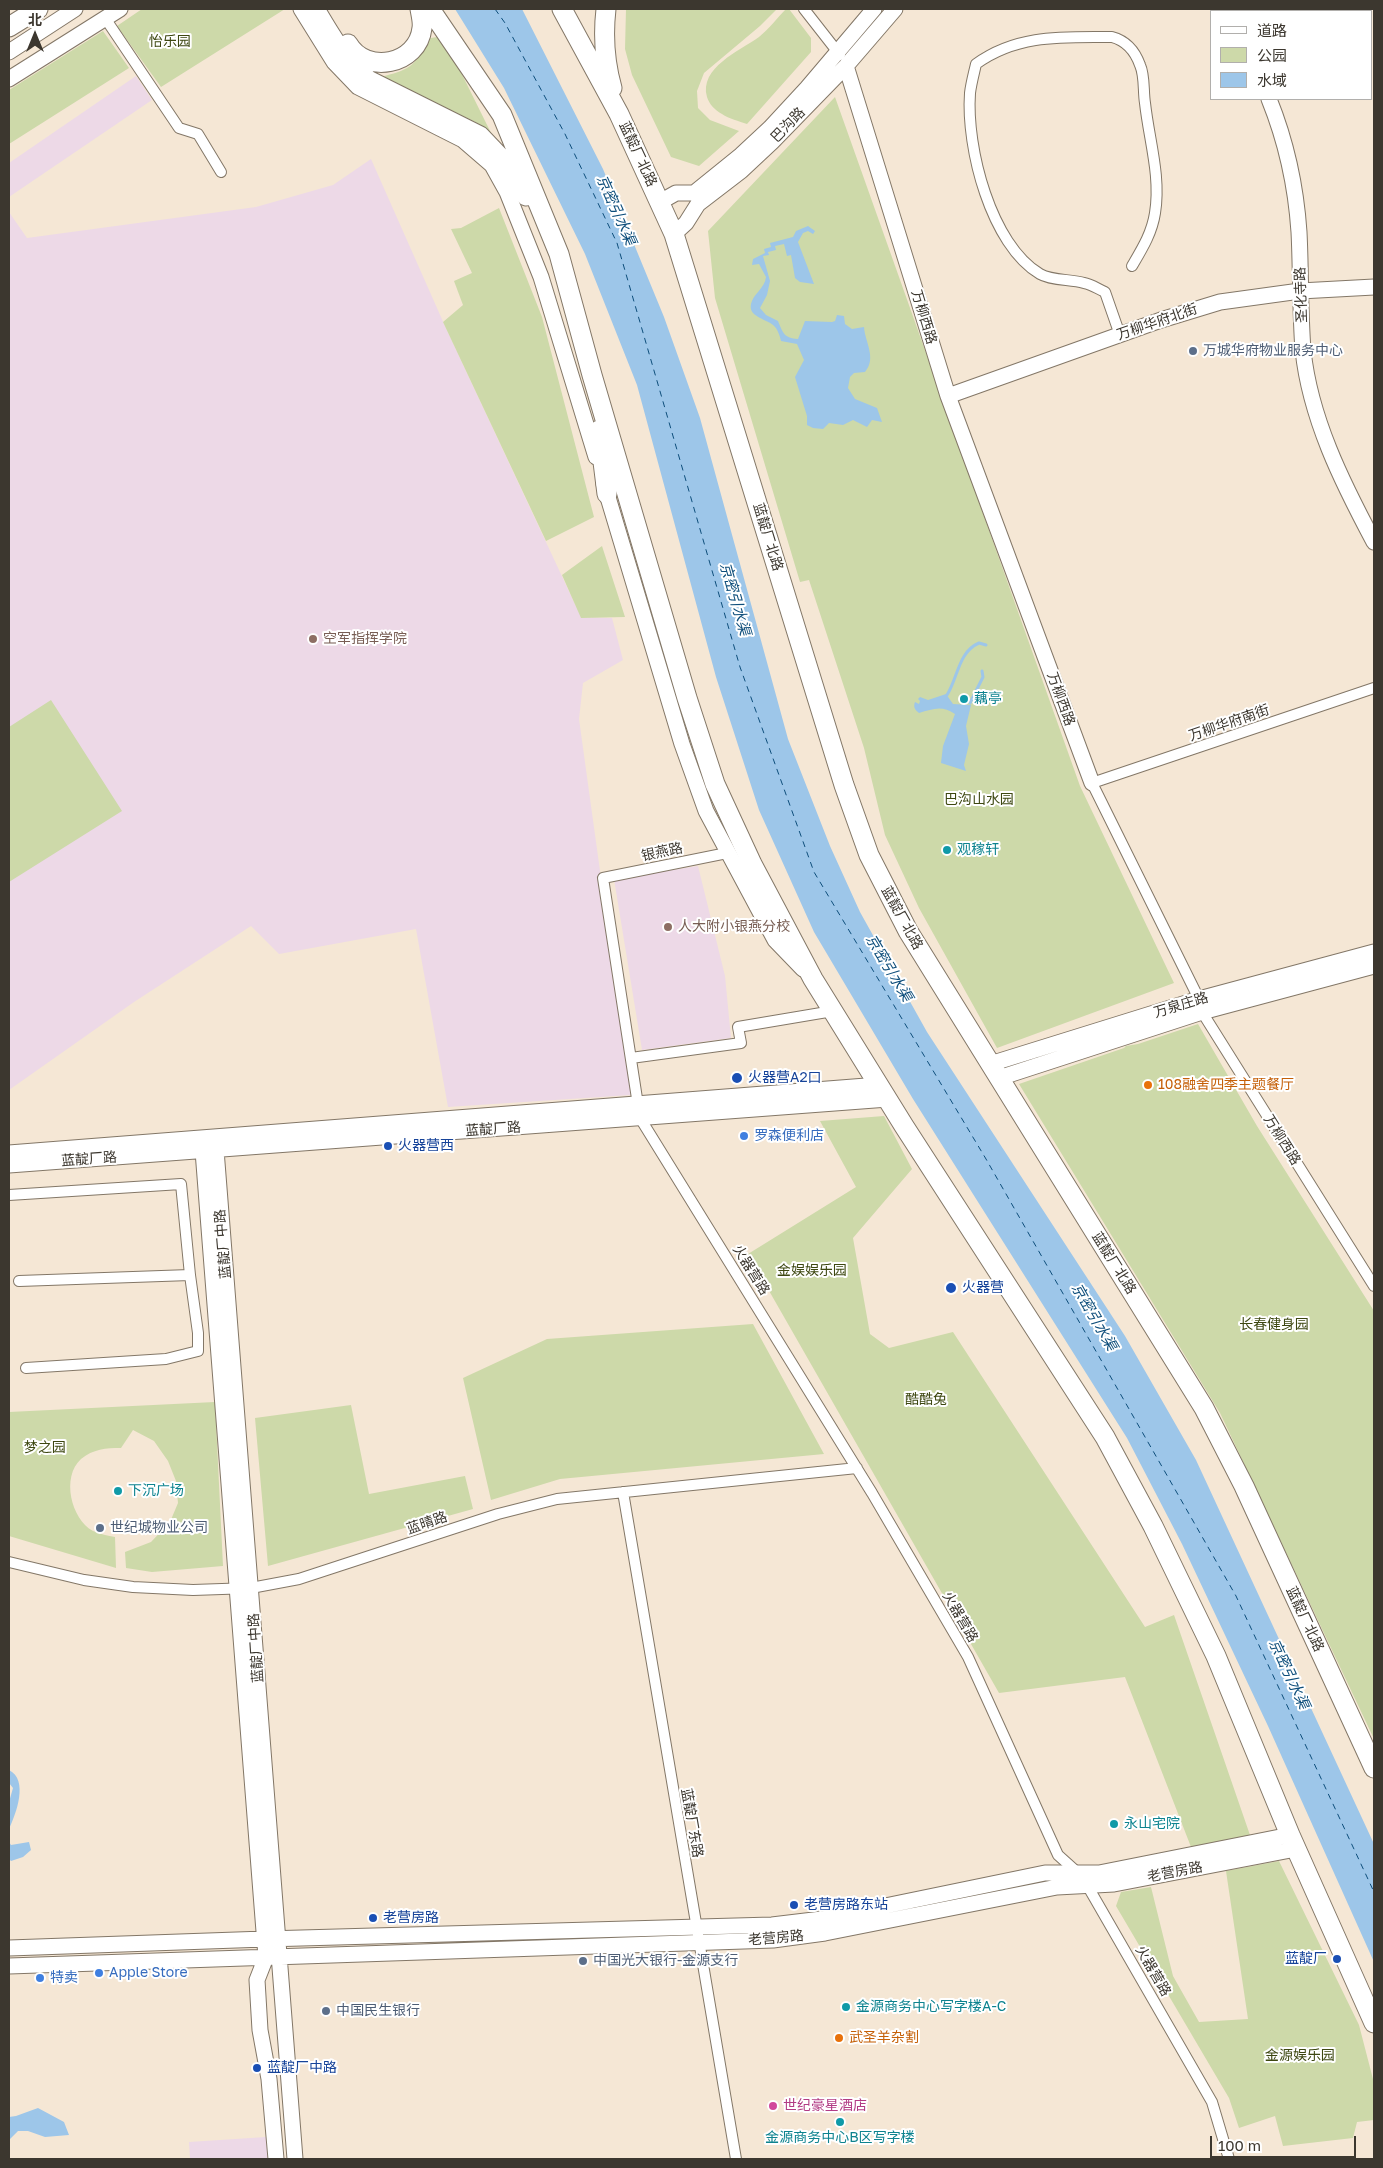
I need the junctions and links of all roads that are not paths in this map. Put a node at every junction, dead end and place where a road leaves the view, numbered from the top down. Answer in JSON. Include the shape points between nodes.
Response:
{"nodes":[{"id":1,"x":38,"y":9,"type":"edge"},
{"id":2,"x":75,"y":9,"type":"edge"},
{"id":3,"x":120,"y":9,"type":"edge"},
{"id":4,"x":301,"y":9,"type":"edge"},
{"id":5,"x":315,"y":9,"type":"edge"},
{"id":6,"x":325,"y":9,"type":"edge"},
{"id":7,"x":420,"y":9,"type":"edge"},
{"id":8,"x":430,"y":9,"type":"edge"},
{"id":9,"x":562,"y":9,"type":"edge"},
{"id":10,"x":606,"y":9,"type":"edge"},
{"id":11,"x":804,"y":9,"type":"edge"},
{"id":12,"x":874,"y":9,"type":"edge"},
{"id":13,"x":895,"y":9,"type":"edge"},
{"id":14,"x":105,"y":18,"type":"junction"},
{"id":15,"x":9,"y":27,"type":"edge"},
{"id":16,"x":838,"y":51,"type":"junction"},
{"id":17,"x":9,"y":52,"type":"edge"},
{"id":18,"x":353,"y":60,"type":"junction"},
{"id":19,"x":846,"y":66,"type":"junction"},
{"id":20,"x":9,"y":79,"type":"edge"},
{"id":21,"x":1269,"y":100,"type":"edge"},
{"id":22,"x":619,"y":114,"type":"junction"},
{"id":23,"x":221,"y":172,"type":"dead end"},
{"id":24,"x":660,"y":202,"type":"junction"},
{"id":25,"x":674,"y":234,"type":"junction"},
{"id":26,"x":559,"y":254,"type":"junction"},
{"id":27,"x":1132,"y":266,"type":"dead end"},
{"id":28,"x":1374,"y":287,"type":"edge"},
{"id":29,"x":1300,"y":292,"type":"junction"},
{"id":30,"x":1120,"y":335,"type":"junction"},
{"id":31,"x":592,"y":374,"type":"junction"},
{"id":32,"x":948,"y":396,"type":"junction"},
{"id":33,"x":607,"y":494,"type":"junction"},
{"id":34,"x":1374,"y":542,"type":"edge"},
{"id":35,"x":1374,"y":688,"type":"edge"},
{"id":36,"x":1092,"y":783,"type":"junction"},
{"id":37,"x":727,"y":853,"type":"junction"},
{"id":38,"x":603,"y":878,"type":"joint"},
{"id":39,"x":1374,"y":952,"type":"edge"},
{"id":40,"x":1374,"y":966,"type":"edge"},
{"id":41,"x":814,"y":979,"type":"junction"},
{"id":42,"x":1201,"y":1005,"type":"junction"},
{"id":43,"x":834,"y":1011,"type":"junction"},
{"id":44,"x":631,"y":1058,"type":"junction"},
{"id":45,"x":995,"y":1071,"type":"junction"},
{"id":46,"x":884,"y":1092,"type":"junction"},
{"id":47,"x":638,"y":1103,"type":"junction"},
{"id":48,"x":640,"y":1118,"type":"junction"},
{"id":49,"x":209,"y":1144,"type":"junction"},
{"id":50,"x":9,"y":1153,"type":"edge"},
{"id":51,"x":9,"y":1165,"type":"edge"},
{"id":52,"x":9,"y":1195,"type":"edge"},
{"id":53,"x":190,"y":1275,"type":"junction"},
{"id":54,"x":19,"y":1281,"type":"dead end"},
{"id":55,"x":1374,"y":1286,"type":"edge"},
{"id":56,"x":224,"y":1332,"type":"junction"},
{"id":57,"x":198,"y":1333,"type":"junction"},
{"id":58,"x":26,"y":1368,"type":"dead end"},
{"id":59,"x":857,"y":1468,"type":"junction"},
{"id":60,"x":622,"y":1492,"type":"junction"},
{"id":61,"x":9,"y":1562,"type":"edge"},
{"id":62,"x":245,"y":1589,"type":"junction"},
{"id":63,"x":1374,"y":1768,"type":"edge"},
{"id":64,"x":1293,"y":1842,"type":"junction"},
{"id":65,"x":1083,"y":1879,"type":"junction"},
{"id":66,"x":696,"y":1926,"type":"junction"},
{"id":67,"x":272,"y":1938,"type":"junction"},
{"id":68,"x":698,"y":1942,"type":"junction"},
{"id":69,"x":9,"y":1948,"type":"edge"},
{"id":70,"x":273,"y":1957,"type":"junction"},
{"id":71,"x":9,"y":1966,"type":"edge"},
{"id":72,"x":1374,"y":2023,"type":"edge"},
{"id":73,"x":276,"y":2159,"type":"edge"},
{"id":74,"x":295,"y":2159,"type":"edge"},
{"id":75,"x":736,"y":2159,"type":"edge"},
{"id":76,"x":1229,"y":2159,"type":"edge"}],
"edges":[{"from":1,"to":15,"type":"highway"},
{"from":2,"to":17,"type":"street"},
{"from":3,"to":14,"type":"street"},
{"from":4,"to":33,"type":"street","via":[[334,62],[358,87],[463,140],[492,164],[507,192],[541,278]]},
{"from":5,"to":18,"type":"highway","via":[[345,57]]},
{"from":6,"to":18,"type":"highway"},
{"from":7,"to":18,"type":"highway","via":[[422,28],[419,38],[403,57],[389,63],[374,63],[360,58]]},
{"from":8,"to":26,"type":"highway","via":[[502,115]]},
{"from":9,"to":22,"type":"highway","name":"蓝靛厂北路"},
{"from":10,"to":22,"type":"highway","via":[[608,75]]},
{"from":11,"to":16,"type":"street"},
{"from":12,"to":16,"type":"street","name":"巴沟路"},
{"from":13,"to":19,"type":"street","name":"巴沟路"},
{"from":14,"to":20,"type":"street"},
{"from":14,"to":23,"type":"street","via":[[179,128],[198,134]]},
{"from":16,"to":19,"type":"street"},
{"from":16,"to":24,"type":"street","name":"巴沟路","via":[[770,128],[741,155],[694,193],[676,193]]},
{"from":18,"to":26,"type":"highway","via":[[368,80],[480,136],[500,157]]},
{"from":19,"to":25,"type":"street","name":"巴沟路","via":[[772,142],[698,204]]},
{"from":19,"to":32,"type":"street","name":"万柳西路"},
{"from":21,"to":29,"type":"street","name":"圣化寺路","via":[[1279,123],[1291,172],[1299,230]]},
{"from":22,"to":24,"type":"highway","name":"蓝靛厂北路"},
{"from":24,"to":25,"type":"highway","name":"蓝靛厂北路"},
{"from":25,"to":45,"type":"highway","name":"蓝靛厂北路","via":[[844,785],[869,855],[908,931]]},
{"from":26,"to":31,"type":"highway"},
{"from":27,"to":30,"type":"street","via":[[1148,240],[1155,213],[1157,173],[1141,66],[1131,48],[1112,37],[1038,40],[992,52],[976,64],[970,94],[972,140],[979,176],[999,229],[1016,254],[1042,276],[1086,283],[1105,292]]},
{"from":28,"to":29,"type":"street","name":"万柳华府北街"},
{"from":29,"to":30,"type":"street","name":"万柳华府北街","via":[[1220,302]]},
{"from":29,"to":34,"type":"street","name":"圣化寺路","via":[[1304,351],[1314,402],[1328,448]]},
{"from":30,"to":32,"type":"street","name":"万柳华府北街"},
{"from":31,"to":33,"type":"highway"},
{"from":31,"to":41,"type":"highway","via":[[715,784],[752,864]]},
{"from":32,"to":36,"type":"street","name":"万柳西路"},
{"from":33,"to":37,"type":"street","via":[[682,744],[706,811]]},
{"from":35,"to":36,"type":"street","name":"万柳华府南街"},
{"from":36,"to":42,"type":"street","name":"万柳西路"},
{"from":37,"to":38,"type":"street","name":"银燕路"},
{"from":37,"to":41,"type":"street","via":[[775,940]]},
{"from":38,"to":44,"type":"street","name":"火器营路"},
{"from":39,"to":42,"type":"street","name":"万泉庄路"},
{"from":40,"to":42,"type":"street","name":"万泉庄路"},
{"from":41,"to":43,"type":"highway"},
{"from":42,"to":45,"type":"street","name":"万泉庄路"},
{"from":42,"to":55,"type":"street","name":"万柳西路"},
{"from":43,"to":44,"type":"street","via":[[738,1027],[740,1043]]},
{"from":43,"to":46,"type":"highway"},
{"from":44,"to":47,"type":"street","name":"火器营路"},
{"from":45,"to":63,"type":"highway","name":"蓝靛厂北路","via":[[1204,1408],[1244,1486]]},
{"from":46,"to":47,"type":"street","name":"蓝靛厂路"},
{"from":46,"to":48,"type":"street","name":"蓝靛厂路"},
{"from":46,"to":64,"type":"highway","via":[[1105,1437],[1149,1518],[1216,1656]]},
{"from":47,"to":48,"type":"street","name":"火器营路"},
{"from":47,"to":49,"type":"street","name":"蓝靛厂路"},
{"from":48,"to":49,"type":"street","name":"蓝靛厂路"},
{"from":48,"to":59,"type":"street","name":"火器营路"},
{"from":49,"to":50,"type":"street","name":"蓝靛厂路"},
{"from":49,"to":51,"type":"street","name":"蓝靛厂路"},
{"from":49,"to":56,"type":"street","name":"蓝靛厂中路"},
{"from":52,"to":53,"type":"street","via":[[181,1184]]},
{"from":53,"to":54,"type":"street"},
{"from":53,"to":57,"type":"street"},
{"from":56,"to":57,"type":"street"},
{"from":56,"to":62,"type":"street","name":"蓝靛厂中路"},
{"from":57,"to":58,"type":"street","via":[[198,1351],[166,1359]]},
{"from":59,"to":60,"type":"street","name":"蓝晴路"},
{"from":59,"to":65,"type":"street","name":"火器营路","via":[[968,1657],[1058,1855]]},
{"from":60,"to":62,"type":"street","name":"蓝晴路","via":[[557,1499],[498,1514],[299,1579]]},
{"from":60,"to":66,"type":"street","name":"蓝靛厂东路"},
{"from":61,"to":62,"type":"street","name":"蓝晴路","via":[[84,1580],[133,1587]]},
{"from":62,"to":67,"type":"street","name":"蓝靛厂中路"},
{"from":64,"to":65,"type":"street","name":"老营房路"},
{"from":64,"to":72,"type":"highway"},
{"from":65,"to":66,"type":"street","name":"老营房路","via":[[1045,1874],[822,1919],[772,1925]]},
{"from":65,"to":68,"type":"street","name":"老营房路","via":[[825,1934],[773,1940]]},
{"from":65,"to":76,"type":"street","name":"火器营路","via":[[1212,2102]]},
{"from":66,"to":67,"type":"street","name":"老营房路"},
{"from":66,"to":68,"type":"street","name":"蓝靛厂东路"},
{"from":67,"to":69,"type":"street","name":"老营房路"},
{"from":67,"to":70,"type":"street","name":"蓝靛厂中路"},
{"from":68,"to":70,"type":"street","name":"老营房路"},
{"from":68,"to":75,"type":"street","name":"蓝靛厂东路"},
{"from":70,"to":71,"type":"street","name":"老营房路"},
{"from":70,"to":73,"type":"street","name":"蓝靛厂中路","via":[[257,1980]]},
{"from":70,"to":74,"type":"street","name":"蓝靛厂中路"}]}
